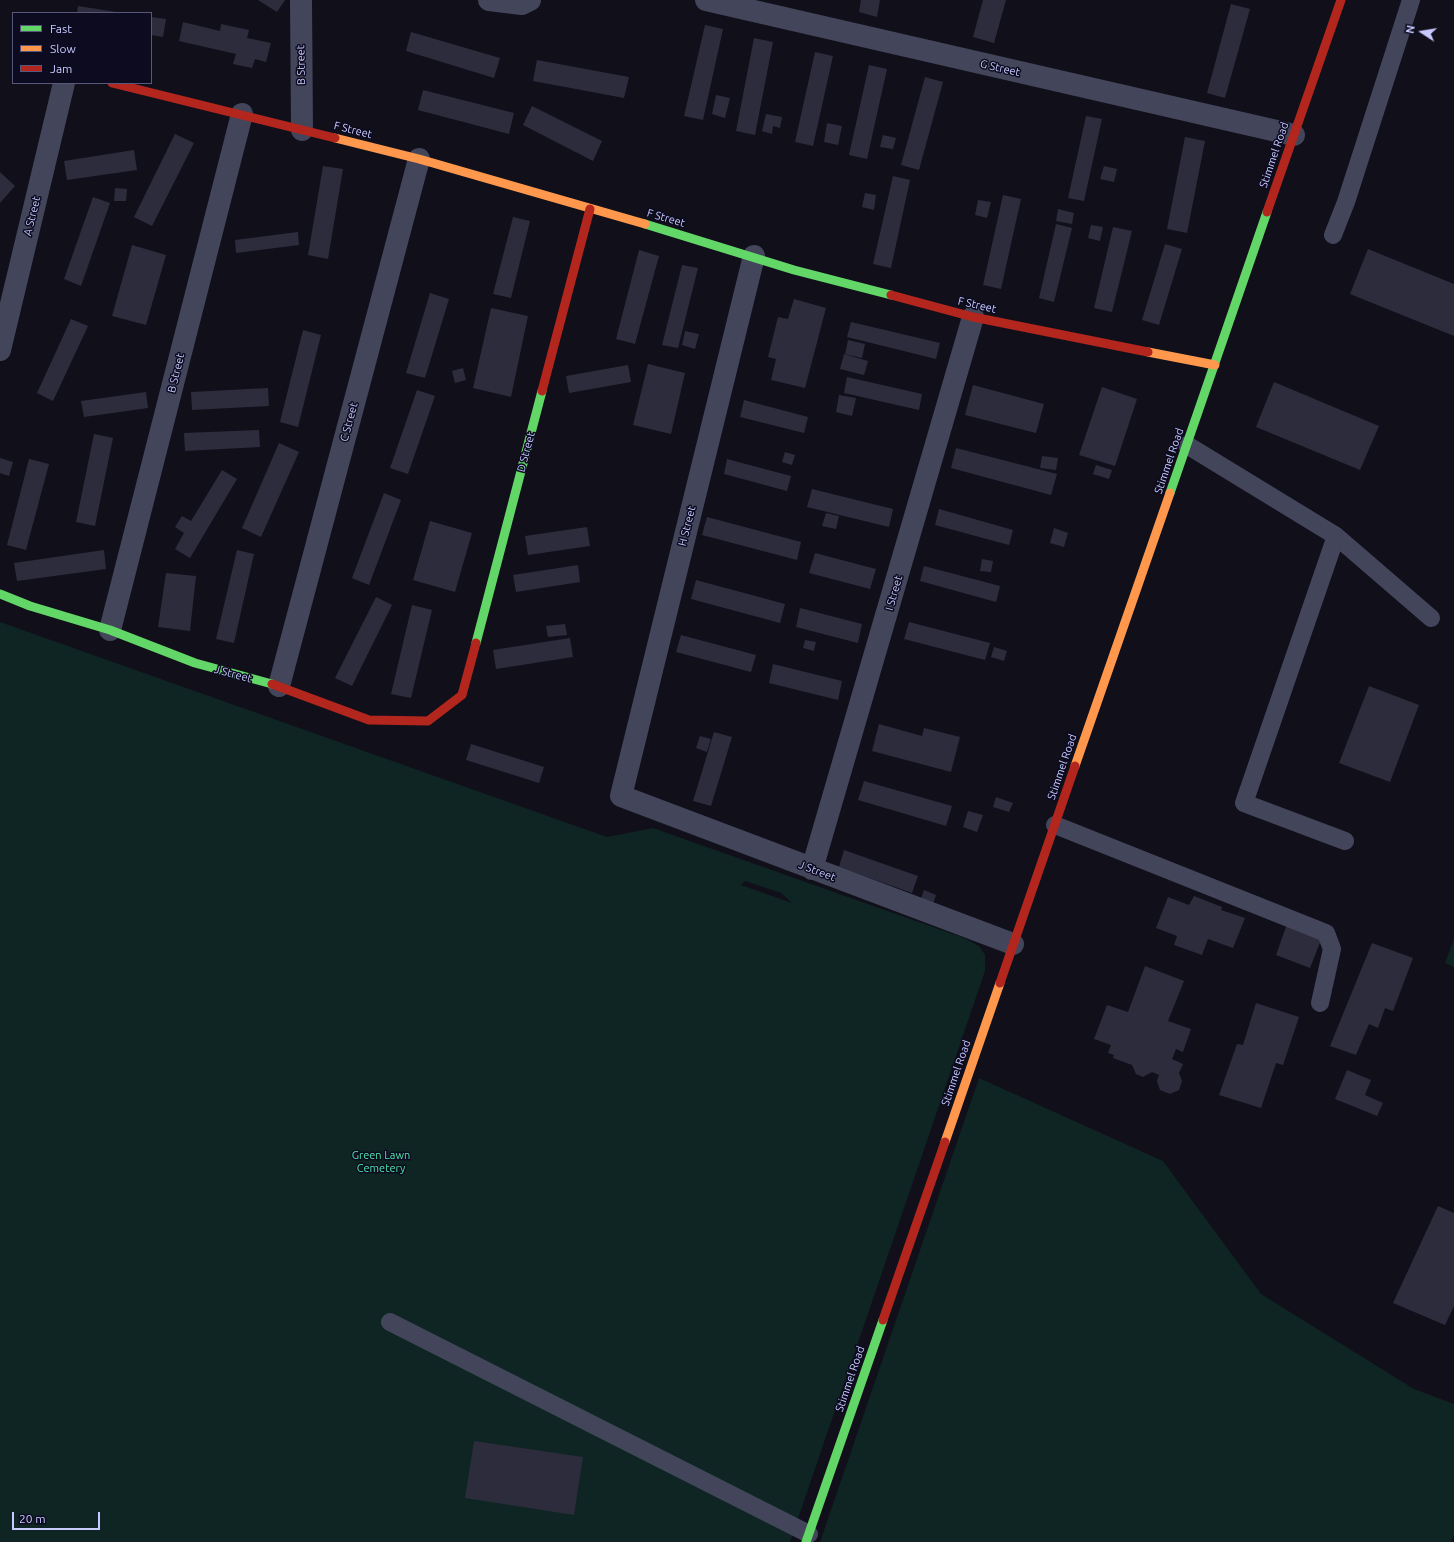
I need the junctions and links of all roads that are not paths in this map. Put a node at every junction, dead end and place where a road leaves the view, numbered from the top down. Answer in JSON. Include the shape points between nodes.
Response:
{"nodes":[{"id":1,"x":301,"y":0,"type":"edge"},
{"id":2,"x":530,"y":0,"type":"edge"},
{"id":3,"x":706,"y":0,"type":"edge"},
{"id":4,"x":1341,"y":0,"type":"edge"},
{"id":5,"x":1411,"y":0,"type":"edge"},
{"id":6,"x":493,"y":1,"type":"edge"},
{"id":7,"x":64,"y":84,"type":"edge"},
{"id":8,"x":116,"y":84,"type":"edge"},
{"id":9,"x":242,"y":114,"type":"junction"},
{"id":10,"x":302,"y":130,"type":"junction"},
{"id":11,"x":1294,"y":134,"type":"junction"},
{"id":12,"x":419,"y":159,"type":"junction"},
{"id":13,"x":590,"y":209,"type":"junction"},
{"id":14,"x":1333,"y":235,"type":"dead end"},
{"id":15,"x":754,"y":256,"type":"junction"},
{"id":16,"x":973,"y":317,"type":"junction"},
{"id":17,"x":0,"y":350,"type":"edge"},
{"id":18,"x":1214,"y":365,"type":"junction"},
{"id":19,"x":1187,"y":445,"type":"junction"},
{"id":20,"x":1336,"y":536,"type":"junction"},
{"id":21,"x":0,"y":594,"type":"edge"},
{"id":22,"x":1431,"y":618,"type":"dead end"},
{"id":23,"x":110,"y":630,"type":"junction"},
{"id":24,"x":279,"y":686,"type":"junction"},
{"id":25,"x":462,"y":695,"type":"joint"},
{"id":26,"x":621,"y":796,"type":"joint"},
{"id":27,"x":1055,"y":825,"type":"junction"},
{"id":28,"x":1345,"y":841,"type":"dead end"},
{"id":29,"x":812,"y":869,"type":"junction"},
{"id":30,"x":1014,"y":944,"type":"junction"},
{"id":31,"x":1320,"y":1003,"type":"dead end"},
{"id":32,"x":390,"y":1322,"type":"dead end"},
{"id":33,"x":807,"y":1538,"type":"edge"}],
"edges":[{"from":1,"to":10,"type":"street","name":"B Street"},
{"from":2,"to":6,"type":"street","via":[[522,4]]},
{"from":3,"to":11,"type":"street","name":"G Street"},
{"from":4,"to":11,"type":"street","name":"Stimmel Road"},
{"from":5,"to":14,"type":"lane"},
{"from":7,"to":17,"type":"street","name":"A Street"},
{"from":8,"to":9,"type":"street","name":"F Street"},
{"from":9,"to":10,"type":"street","name":"F Street"},
{"from":9,"to":23,"type":"street","name":"B Street"},
{"from":10,"to":12,"type":"street","name":"F Street"},
{"from":11,"to":18,"type":"street","name":"Stimmel Road"},
{"from":12,"to":13,"type":"street","name":"F Street"},
{"from":12,"to":24,"type":"street","name":"C Street"},
{"from":13,"to":15,"type":"street","name":"F Street"},
{"from":13,"to":25,"type":"street","name":"D Street"},
{"from":15,"to":16,"type":"street","name":"F Street","via":[[794,270]]},
{"from":15,"to":26,"type":"street","name":"H Street"},
{"from":16,"to":18,"type":"street","name":"F Street"},
{"from":16,"to":29,"type":"street","name":"I Street"},
{"from":18,"to":19,"type":"street","name":"Stimmel Road"},
{"from":19,"to":20,"type":"lane"},
{"from":19,"to":27,"type":"street","name":"Stimmel Road"},
{"from":20,"to":22,"type":"lane"},
{"from":20,"to":28,"type":"lane","via":[[1244,803]]},
{"from":21,"to":23,"type":"street","name":"J Street","via":[[30,606]]},
{"from":23,"to":24,"type":"street","name":"J Street","via":[[195,663]]},
{"from":24,"to":25,"type":"street","name":"J Street","via":[[369,720],[428,721]]},
{"from":26,"to":29,"type":"street","name":"J Street"},
{"from":27,"to":30,"type":"street","name":"Stimmel Road"},
{"from":27,"to":31,"type":"lane","via":[[1326,933],[1332,949]]},
{"from":29,"to":30,"type":"street","name":"J Street"},
{"from":30,"to":33,"type":"street","name":"Stimmel Road"},
{"from":32,"to":33,"type":"lane"}]}
